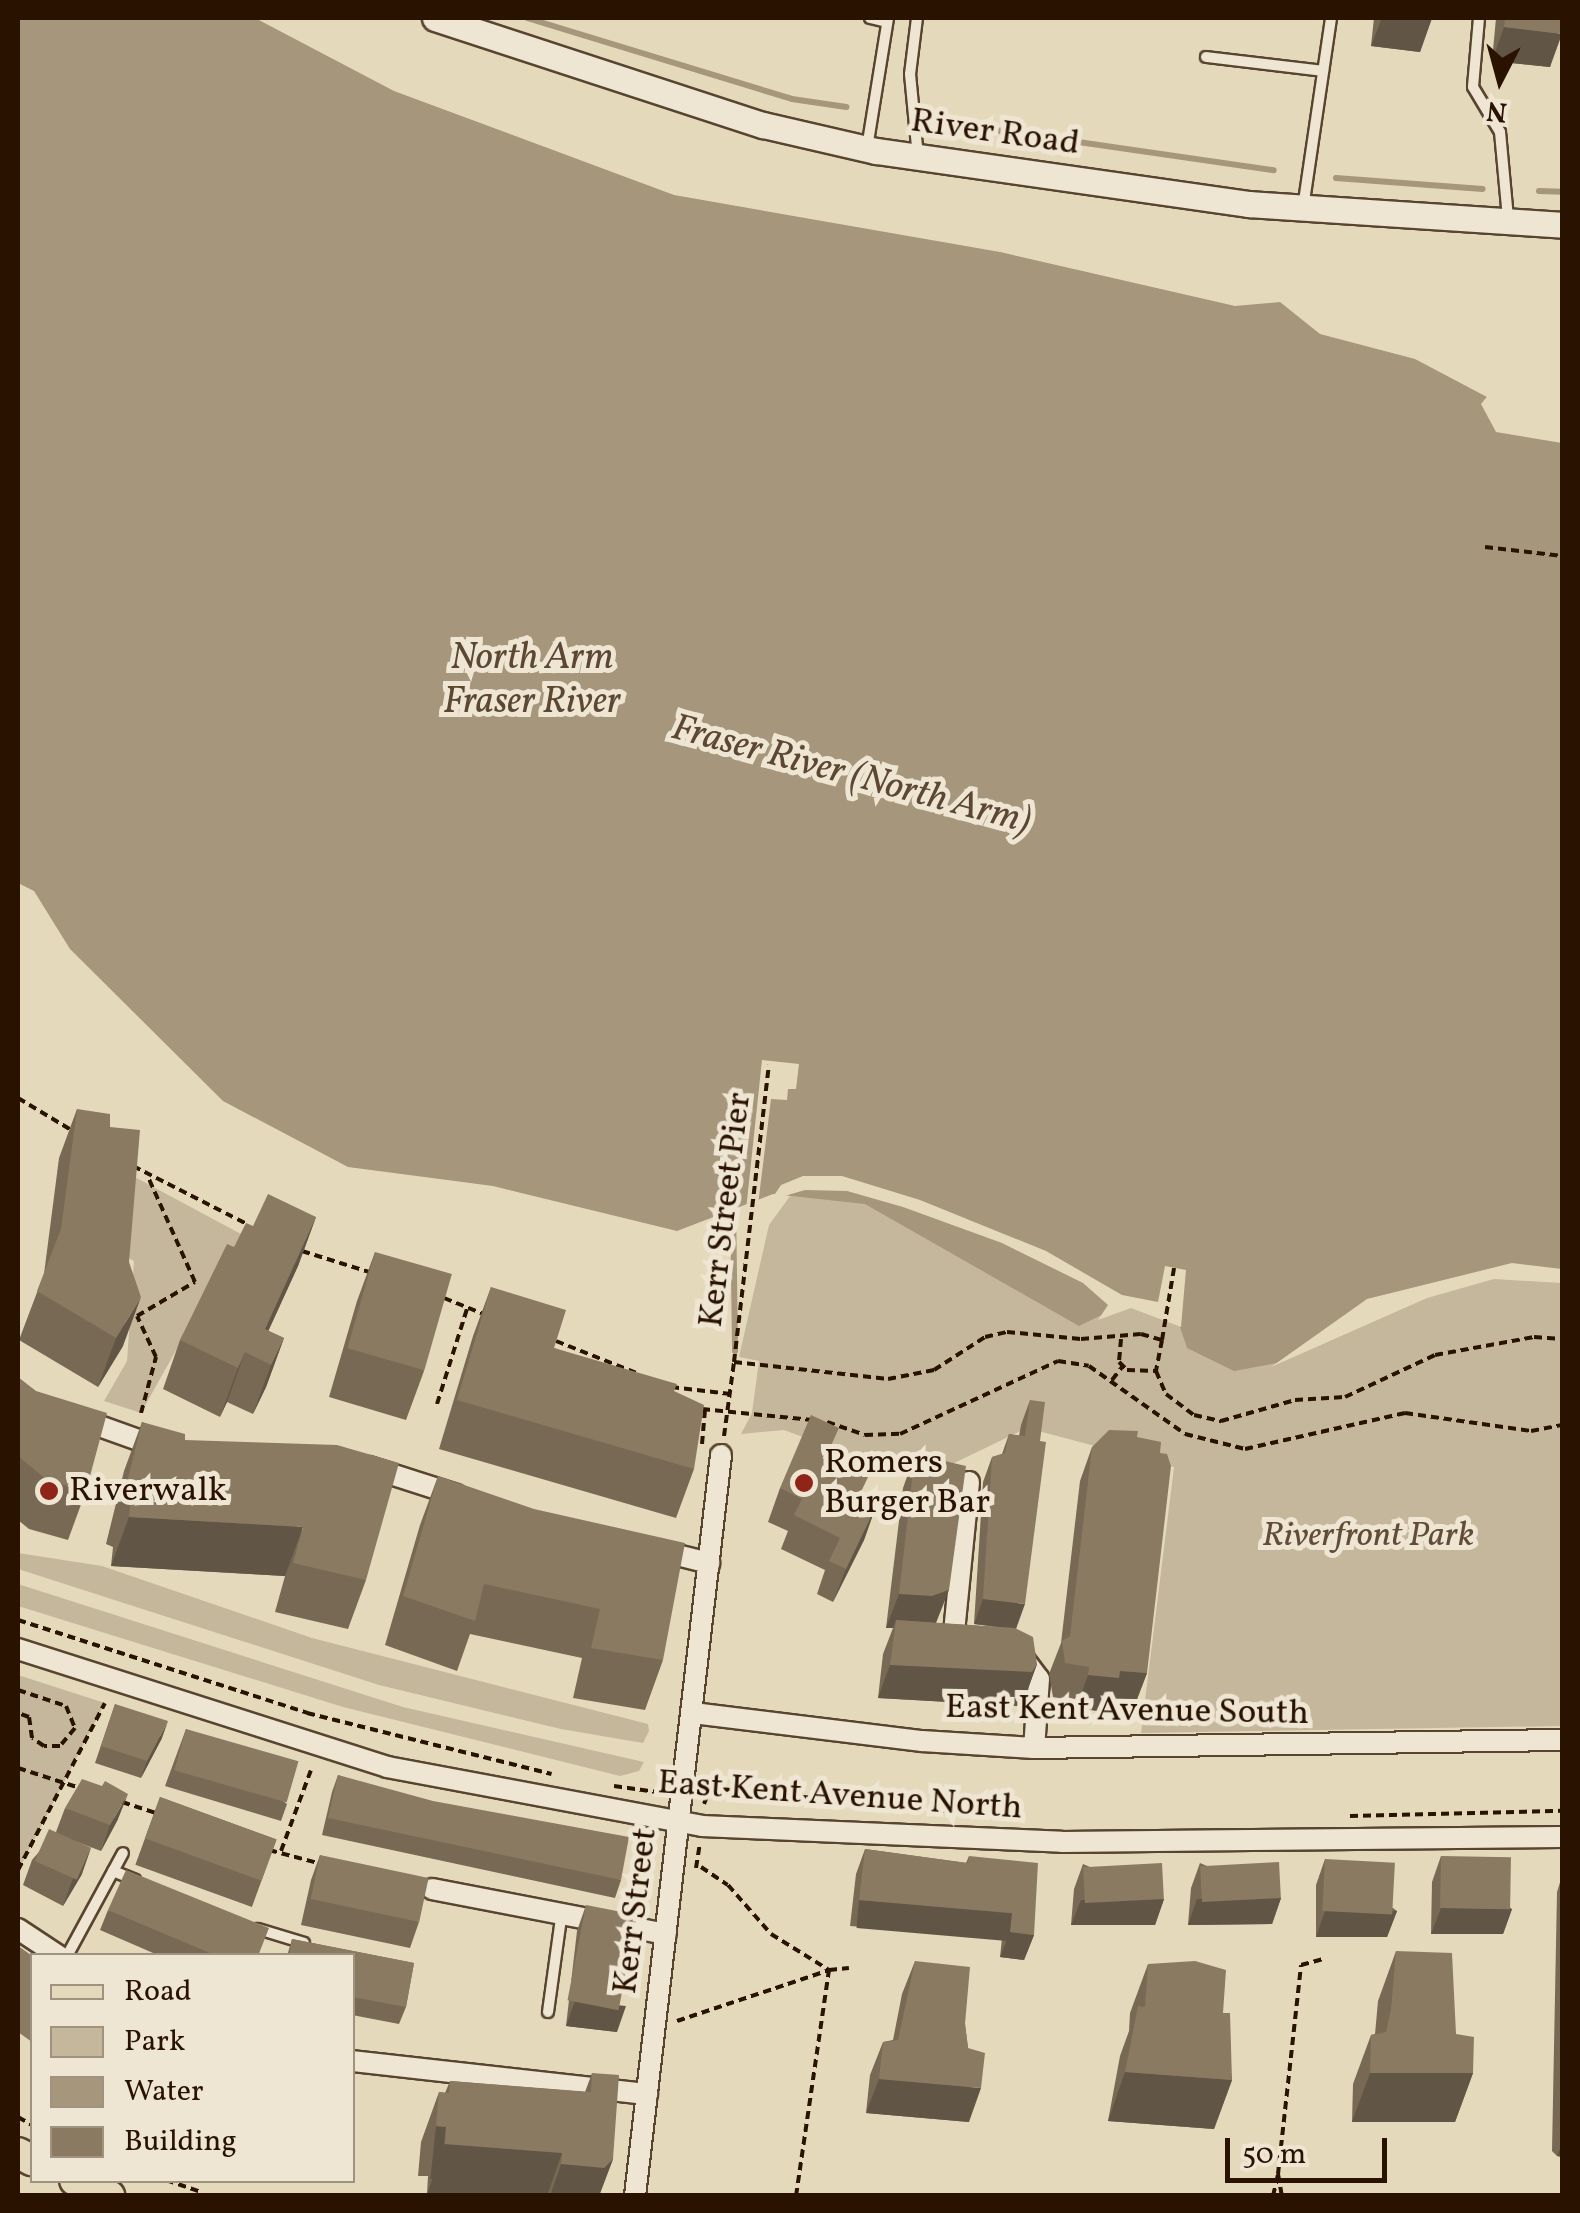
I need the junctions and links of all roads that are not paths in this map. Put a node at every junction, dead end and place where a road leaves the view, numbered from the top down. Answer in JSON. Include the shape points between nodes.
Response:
{"nodes":[{"id":1,"x":435,"y":18,"type":"edge"},
{"id":2,"x":870,"y":18,"type":"edge"},
{"id":3,"x":917,"y":18,"type":"edge"},
{"id":4,"x":1332,"y":18,"type":"edge"},
{"id":5,"x":1478,"y":18,"type":"edge"},
{"id":6,"x":887,"y":20,"type":"edge"},
{"id":7,"x":1206,"y":56,"type":"dead end"},
{"id":8,"x":1324,"y":71,"type":"junction"},
{"id":9,"x":867,"y":149,"type":"junction"},
{"id":10,"x":918,"y":158,"type":"junction"},
{"id":11,"x":1303,"y":209,"type":"junction"},
{"id":12,"x":1509,"y":223,"type":"junction"},
{"id":13,"x":1562,"y":225,"type":"edge"},
{"id":14,"x":60,"y":1410,"type":"edge"},
{"id":15,"x":178,"y":1452,"type":"edge"},
{"id":16,"x":721,"y":1455,"type":"dead end"},
{"id":17,"x":348,"y":1461,"type":"edge"},
{"id":18,"x":969,"y":1482,"type":"edge"},
{"id":19,"x":484,"y":1504,"type":"edge"},
{"id":20,"x":640,"y":1546,"type":"edge"},
{"id":21,"x":708,"y":1562,"type":"junction"},
{"id":22,"x":954,"y":1632,"type":"junction"},
{"id":23,"x":932,"y":1642,"type":"edge"},
{"id":24,"x":18,"y":1649,"type":"edge"},
{"id":25,"x":693,"y":1713,"type":"junction"},
{"id":26,"x":1562,"y":1740,"type":"edge"},
{"id":27,"x":1034,"y":1748,"type":"junction"},
{"id":28,"x":680,"y":1823,"type":"junction"},
{"id":29,"x":1562,"y":1837,"type":"edge"},
{"id":30,"x":123,"y":1853,"type":"dead end"},
{"id":31,"x":113,"y":1870,"type":"junction"},
{"id":32,"x":150,"y":1886,"type":"edge"},
{"id":33,"x":432,"y":1889,"type":"edge"},
{"id":34,"x":561,"y":1918,"type":"junction"},
{"id":35,"x":252,"y":1927,"type":"edge"},
{"id":36,"x":18,"y":1929,"type":"edge"},
{"id":37,"x":666,"y":1934,"type":"junction"},
{"id":38,"x":312,"y":1944,"type":"edge"},
{"id":39,"x":54,"y":1953,"type":"edge"},
{"id":40,"x":69,"y":1953,"type":"edge"},
{"id":41,"x":548,"y":2012,"type":"dead end"},
{"id":42,"x":355,"y":2062,"type":"edge"},
{"id":43,"x":647,"y":2094,"type":"junction"},
{"id":44,"x":82,"y":2183,"type":"edge"},
{"id":45,"x":110,"y":2196,"type":"edge"},
{"id":46,"x":634,"y":2196,"type":"edge"}],
"edges":[{"from":1,"to":9,"type":"street","name":"River Road","via":[[745,120]]},
{"from":2,"to":6,"type":"lane"},
{"from":3,"to":10,"type":"lane","via":[[910,74]]},
{"from":4,"to":8,"type":"lane"},
{"from":5,"to":12,"type":"lane","via":[[1474,87],[1500,132]]},
{"from":6,"to":9,"type":"lane"},
{"from":7,"to":8,"type":"lane"},
{"from":8,"to":11,"type":"lane"},
{"from":9,"to":10,"type":"street","name":"River Road"},
{"from":10,"to":11,"type":"street","name":"River Road"},
{"from":11,"to":12,"type":"street","name":"River Road"},
{"from":12,"to":13,"type":"street","name":"River Road"},
{"from":14,"to":15,"type":"street"},
{"from":16,"to":21,"type":"street","name":"Kerr Street"},
{"from":17,"to":19,"type":"street"},
{"from":18,"to":22,"type":"street"},
{"from":20,"to":21,"type":"street"},
{"from":21,"to":25,"type":"street","name":"Kerr Street"},
{"from":22,"to":23,"type":"street"},
{"from":22,"to":27,"type":"street","via":[[1024,1652],[1034,1665]]},
{"from":24,"to":28,"type":"street","name":"East Kent Avenue North","via":[[388,1767]]},
{"from":25,"to":27,"type":"street","name":"East Kent Avenue South","via":[[922,1742]]},
{"from":25,"to":28,"type":"street","name":"Kerr Street"},
{"from":26,"to":27,"type":"street","name":"East Kent Avenue South"},
{"from":28,"to":29,"type":"street","name":"East Kent Avenue North","via":[[1062,1842]]},
{"from":28,"to":37,"type":"street","name":"Kerr Street"},
{"from":30,"to":31,"type":"lane"},
{"from":31,"to":32,"type":"lane"},
{"from":31,"to":40,"type":"lane"},
{"from":33,"to":34,"type":"street"},
{"from":34,"to":37,"type":"street"},
{"from":34,"to":41,"type":"lane"},
{"from":35,"to":38,"type":"lane"},
{"from":36,"to":39,"type":"street"},
{"from":37,"to":43,"type":"street","name":"Kerr Street"},
{"from":42,"to":43,"type":"street"},
{"from":43,"to":46,"type":"street","name":"Kerr Street"},
{"from":44,"to":45,"type":"main road"}]}
